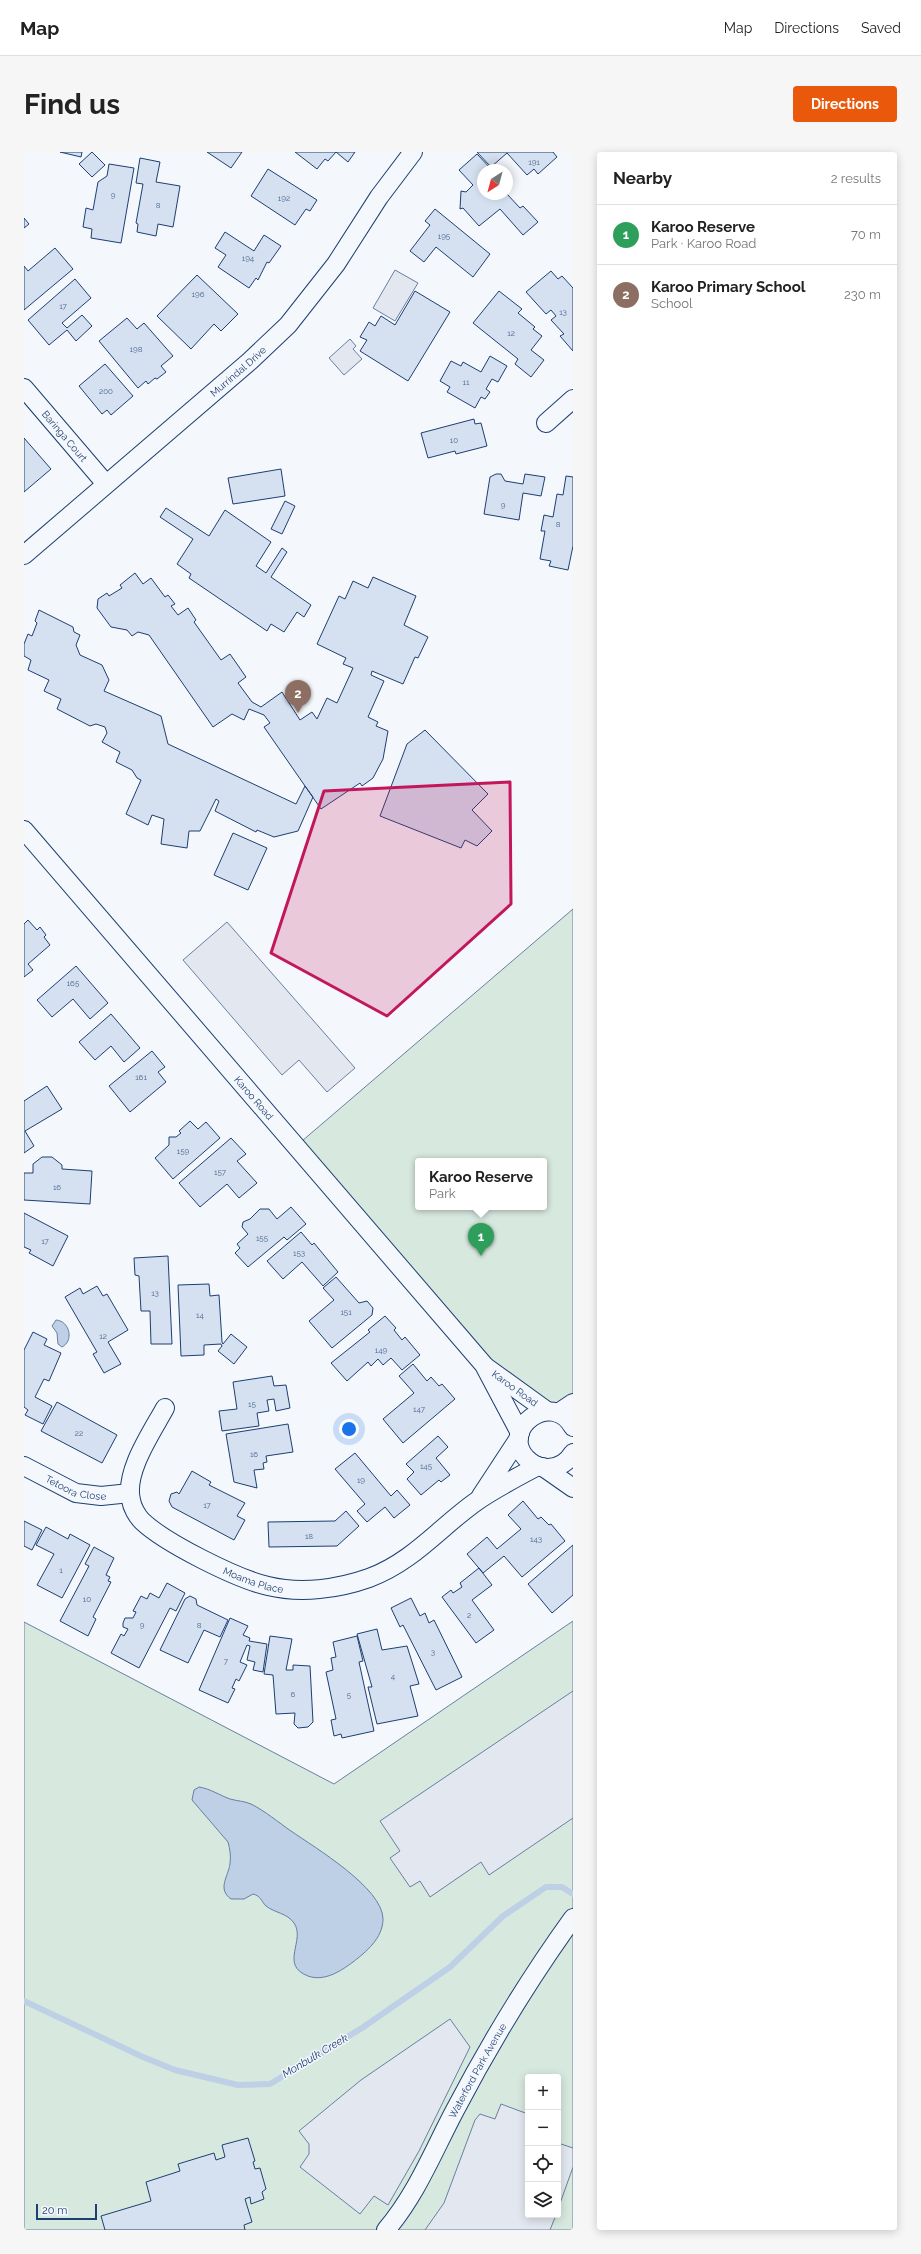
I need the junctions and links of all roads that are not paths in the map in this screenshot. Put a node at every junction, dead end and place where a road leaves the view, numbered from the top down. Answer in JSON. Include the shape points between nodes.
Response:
{"nodes":[{"id":1,"x":413,"y":152,"type":"edge"},
{"id":2,"x":24,"y":388,"type":"edge"},
{"id":3,"x":573,"y":399,"type":"edge"},
{"id":4,"x":546,"y":423,"type":"dead end"},
{"id":5,"x":106,"y":484,"type":"junction"},
{"id":6,"x":24,"y":555,"type":"edge"},
{"id":7,"x":24,"y":830,"type":"edge"},
{"id":8,"x":484,"y":1365,"type":"junction"},
{"id":9,"x":573,"y":1403,"type":"edge"},
{"id":10,"x":165,"y":1408,"type":"dead end"},
{"id":11,"x":552,"y":1412,"type":"junction"},
{"id":12,"x":573,"y":1427,"type":"edge"},
{"id":13,"x":520,"y":1436,"type":"junction"},
{"id":14,"x":573,"y":1453,"type":"edge"},
{"id":15,"x":24,"y":1466,"type":"edge"},
{"id":16,"x":540,"y":1467,"type":"junction"},
{"id":17,"x":573,"y":1488,"type":"edge"},
{"id":18,"x":130,"y":1493,"type":"junction"},
{"id":19,"x":477,"y":1501,"type":"junction"},
{"id":20,"x":571,"y":1921,"type":"edge"},
{"id":21,"x":388,"y":2228,"type":"edge"}],
"edges":[{"from":1,"to":5,"type":"street","name":"Murrindal Drive","via":[[379,197],[336,264],[288,325],[245,366]]},
{"from":2,"to":5,"type":"street","name":"Baringa Court"},
{"from":3,"to":4,"type":"street"},
{"from":5,"to":6,"type":"street","name":"Murrindal Drive"},
{"from":7,"to":8,"type":"street","name":"Karoo Road"},
{"from":8,"to":11,"type":"street","name":"Karoo Road"},
{"from":8,"to":13,"type":"street","name":"Karoo Road"},
{"from":9,"to":11,"type":"street","name":"Moama Place"},
{"from":10,"to":18,"type":"street","name":"Moama Place","via":[[135,1466]]},
{"from":11,"to":12,"type":"street","name":"Karoo Road","via":[[565,1417]]},
{"from":11,"to":13,"type":"street","name":"Moama Place","via":[[540,1412],[527,1420]]},
{"from":13,"to":16,"type":"street","name":"Karoo Road","via":[[524,1455]]},
{"from":13,"to":19,"type":"street","name":"Moama Place"},
{"from":14,"to":16,"type":"street","name":"Moama Place","via":[[558,1466]]},
{"from":15,"to":18,"type":"street","name":"Tetoora Close","via":[[76,1493],[101,1496]]},
{"from":16,"to":17,"type":"street"},
{"from":16,"to":19,"type":"street","name":"Moama Place"},
{"from":18,"to":19,"type":"street","name":"Moama Place","via":[[134,1508],[143,1522],[198,1556],[240,1577],[268,1586],[314,1590],[354,1583],[390,1568],[433,1539]]},
{"from":20,"to":21,"type":"street","name":"Waterford Park Avenue","via":[[502,2027],[454,2111],[418,2183]]}]}
